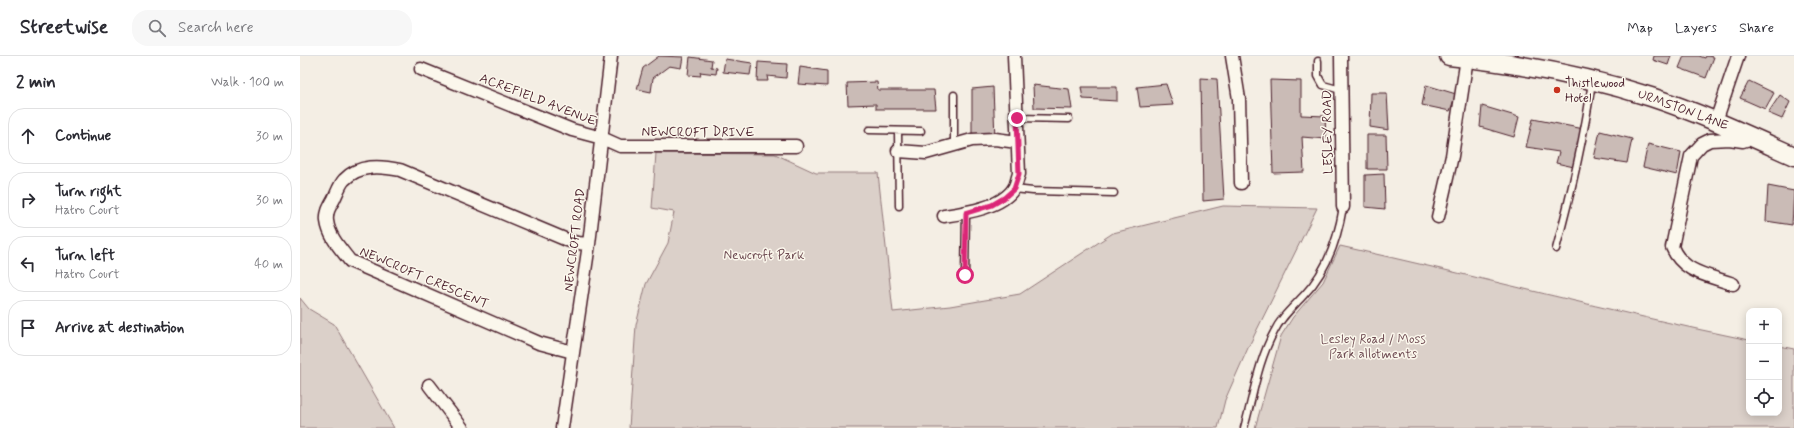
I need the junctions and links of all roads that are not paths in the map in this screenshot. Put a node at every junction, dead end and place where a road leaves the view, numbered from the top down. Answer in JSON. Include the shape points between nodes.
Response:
{"nodes":[{"id":1,"x":611,"y":56,"type":"edge"},
{"id":2,"x":1014,"y":56,"type":"edge"},
{"id":3,"x":1232,"y":56,"type":"edge"},
{"id":4,"x":1341,"y":56,"type":"edge"},
{"id":5,"x":1450,"y":56,"type":"edge"},
{"id":6,"x":1738,"y":56,"type":"edge"},
{"id":7,"x":1467,"y":58,"type":"junction"},
{"id":8,"x":1318,"y":61,"type":"dead end"},
{"id":9,"x":421,"y":69,"type":"dead end"},
{"id":10,"x":1592,"y":80,"type":"junction"},
{"id":11,"x":1341,"y":90,"type":"junction"},
{"id":12,"x":954,"y":95,"type":"dead end"},
{"id":13,"x":1017,"y":118,"type":"junction"},
{"id":14,"x":1069,"y":119,"type":"dead end"},
{"id":15,"x":1716,"y":121,"type":"junction"},
{"id":16,"x":869,"y":130,"type":"dead end"},
{"id":17,"x":921,"y":131,"type":"dead end"},
{"id":18,"x":898,"y":132,"type":"junction"},
{"id":19,"x":602,"y":138,"type":"junction"},
{"id":20,"x":1753,"y":138,"type":"junction"},
{"id":21,"x":1017,"y":142,"type":"junction"},
{"id":22,"x":954,"y":145,"type":"junction"},
{"id":23,"x":796,"y":146,"type":"dead end"},
{"id":24,"x":898,"y":152,"type":"junction"},
{"id":25,"x":1794,"y":156,"type":"edge"},
{"id":26,"x":1241,"y":183,"type":"dead end"},
{"id":27,"x":1014,"y":189,"type":"junction"},
{"id":28,"x":1114,"y":194,"type":"dead end"},
{"id":29,"x":899,"y":206,"type":"dead end"},
{"id":30,"x":1343,"y":207,"type":"joint"},
{"id":31,"x":966,"y":213,"type":"junction"},
{"id":32,"x":944,"y":216,"type":"dead end"},
{"id":33,"x":1438,"y":217,"type":"dead end"},
{"id":34,"x":589,"y":244,"type":"junction"},
{"id":35,"x":1556,"y":249,"type":"dead end"},
{"id":36,"x":965,"y":275,"type":"dead end"},
{"id":37,"x":1733,"y":284,"type":"dead end"},
{"id":38,"x":574,"y":352,"type":"junction"},
{"id":39,"x":429,"y":385,"type":"dead end"},
{"id":40,"x":462,"y":428,"type":"edge"},
{"id":41,"x":562,"y":428,"type":"edge"},
{"id":42,"x":1244,"y":428,"type":"edge"}],
"edges":[{"from":1,"to":19,"type":"street","name":"NEWCROFT ROAD"},
{"from":2,"to":13,"type":"street"},
{"from":3,"to":26,"type":"street","via":[[1239,99]]},
{"from":4,"to":11,"type":"street","name":"LESLEY ROAD"},
{"from":5,"to":7,"type":"main road","name":"URMSTON LANE"},
{"from":6,"to":15,"type":"street"},
{"from":7,"to":10,"type":"main road","name":"URMSTON LANE"},
{"from":7,"to":33,"type":"street","via":[[1452,156]]},
{"from":8,"to":11,"type":"lane","via":[[1318,76],[1322,85]]},
{"from":9,"to":19,"type":"street","name":"ACREFIELD AVENUE","via":[[572,130]]},
{"from":10,"to":15,"type":"main road","name":"URMSTON LANE","via":[[1653,97]]},
{"from":10,"to":35,"type":"lane","via":[[1584,136]]},
{"from":11,"to":30,"type":"street","name":"LESLEY ROAD"},
{"from":12,"to":22,"type":"lane"},
{"from":13,"to":14,"type":"lane"},
{"from":13,"to":21,"type":"street"},
{"from":15,"to":20,"type":"main road","name":"URMSTON LANE"},
{"from":16,"to":18,"type":"lane"},
{"from":17,"to":18,"type":"lane"},
{"from":18,"to":24,"type":"lane"},
{"from":19,"to":23,"type":"street","name":"NEWCROFT DRIVE","via":[[620,146]]},
{"from":19,"to":34,"type":"street","name":"NEWCROFT ROAD"},
{"from":20,"to":25,"type":"main road","name":"URMSTON LANE"},
{"from":20,"to":37,"type":"street","via":[[1743,141],[1710,140],[1702,144],[1691,156],[1672,247],[1682,264],[1690,269]]},
{"from":21,"to":22,"type":"street","via":[[996,139],[972,140]]},
{"from":21,"to":27,"type":"street","via":[[1019,174]]},
{"from":22,"to":24,"type":"street","via":[[926,152]]},
{"from":24,"to":29,"type":"lane"},
{"from":27,"to":28,"type":"lane"},
{"from":27,"to":31,"type":"street","via":[[992,205]]},
{"from":30,"to":42,"type":"lane","via":[[1339,228],[1321,273],[1282,318],[1273,333]]},
{"from":31,"to":32,"type":"street"},
{"from":31,"to":36,"type":"lane"},
{"from":34,"to":38,"type":"street","name":"NEWCROFT ROAD"},
{"from":34,"to":38,"type":"street","name":"NEWCROFT CRESCENT","via":[[567,240],[400,170],[385,167],[358,170],[344,180],[327,212],[331,235],[350,261],[539,343]]},
{"from":38,"to":41,"type":"street","name":"NEWCROFT ROAD"},
{"from":39,"to":40,"type":"street"}]}
